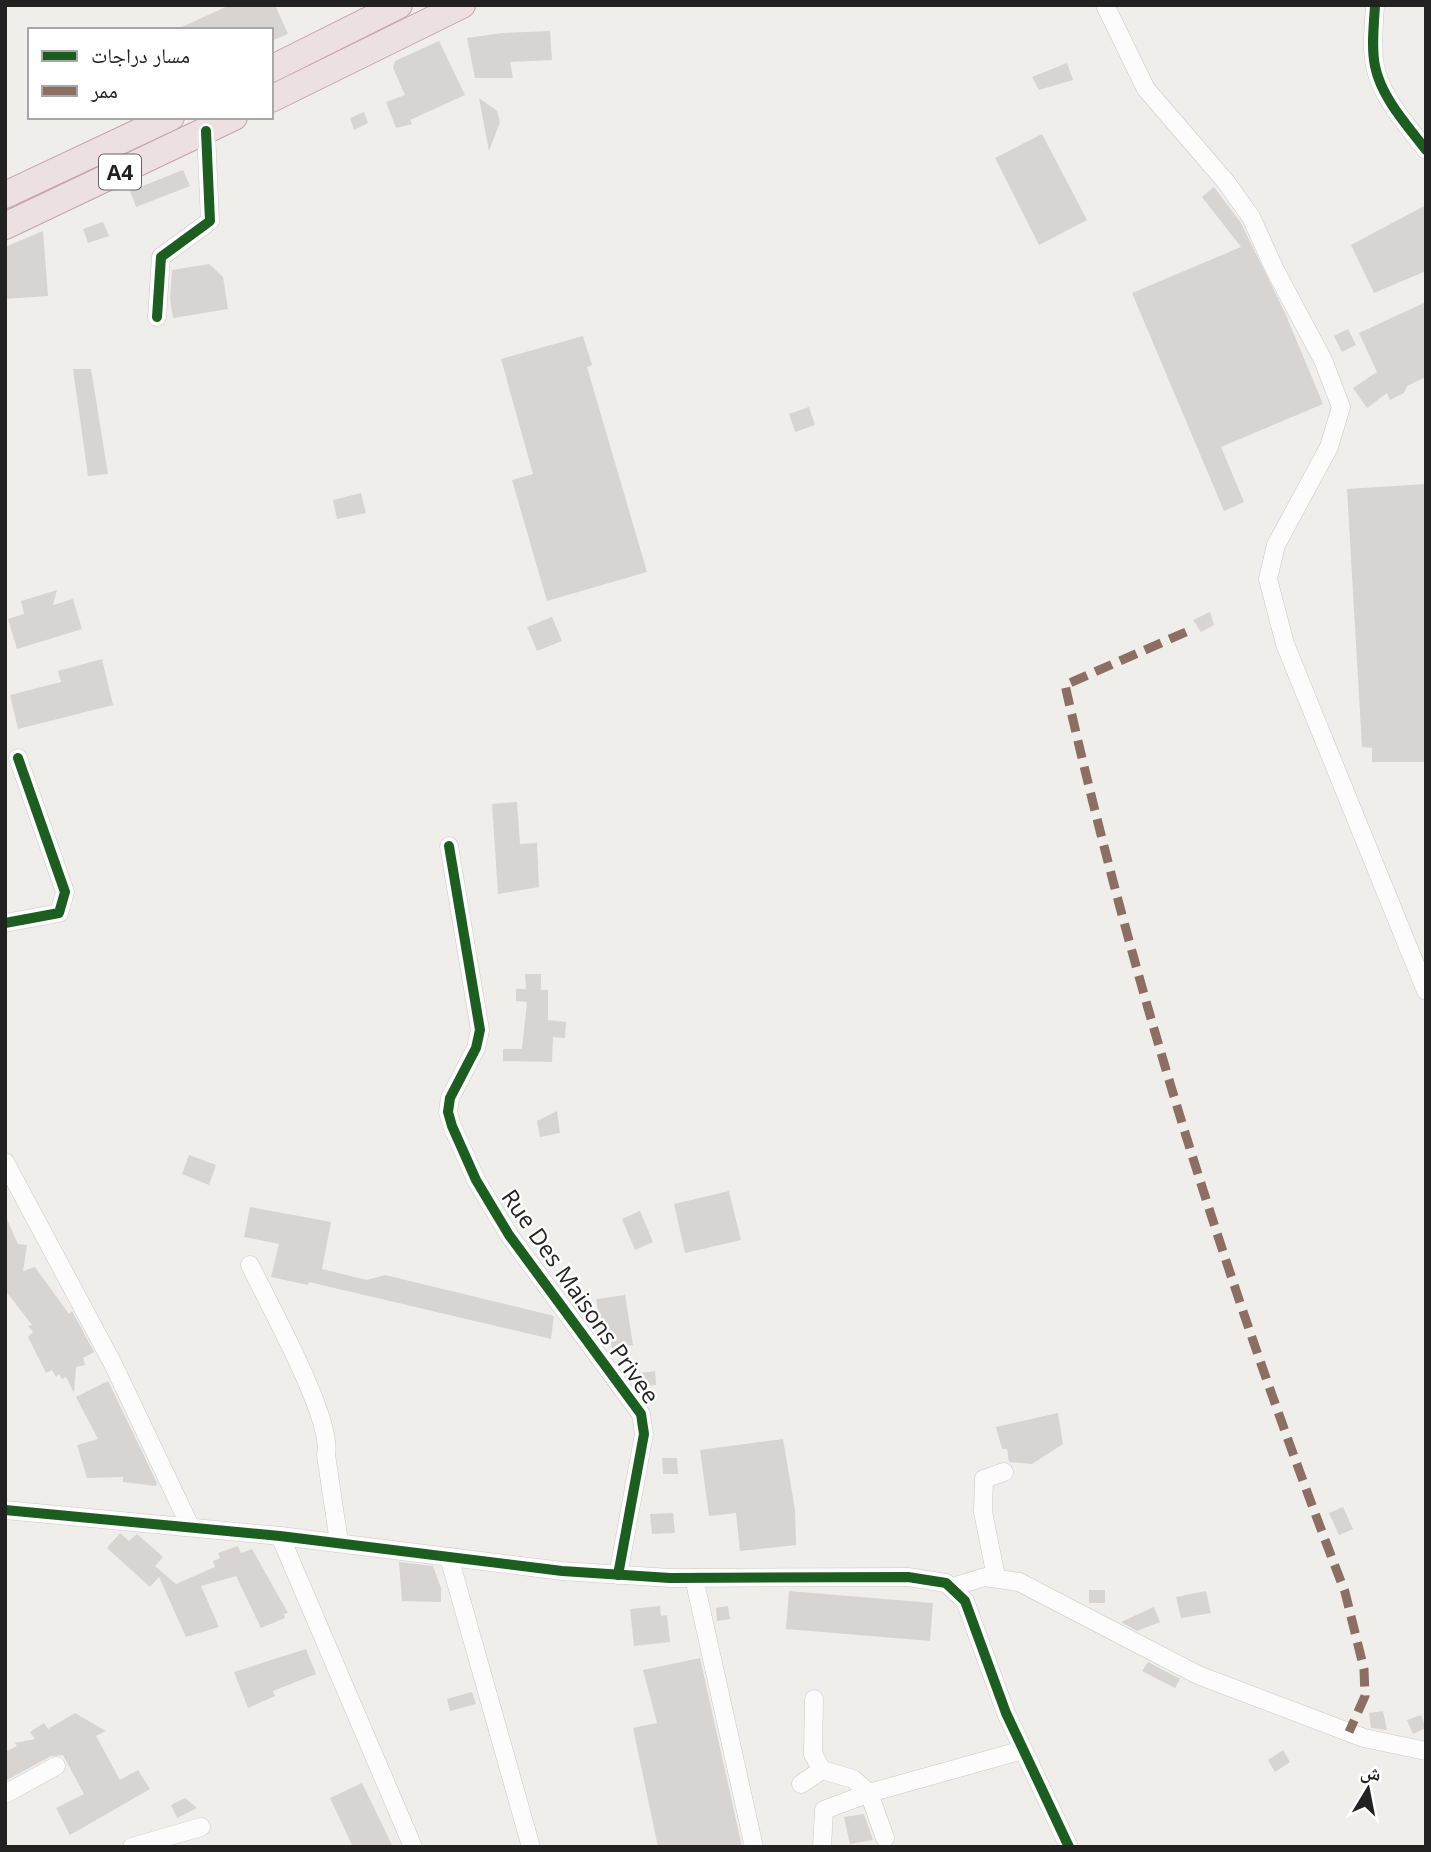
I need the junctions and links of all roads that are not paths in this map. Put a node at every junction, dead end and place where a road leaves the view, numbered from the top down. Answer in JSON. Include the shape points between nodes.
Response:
{"nodes":[{"id":1,"x":399,"y":5,"type":"edge"},
{"id":2,"x":462,"y":5,"type":"edge"},
{"id":3,"x":1105,"y":5,"type":"edge"},
{"id":4,"x":1375,"y":5,"type":"edge"},
{"id":5,"x":273,"y":68,"type":"edge"},
{"id":6,"x":273,"y":98,"type":"edge"},
{"id":7,"x":167,"y":119,"type":"edge"},
{"id":8,"x":230,"y":119,"type":"edge"},
{"id":9,"x":206,"y":131,"type":"junction"},
{"id":10,"x":1426,"y":150,"type":"edge"},
{"id":11,"x":5,"y":195,"type":"edge"},
{"id":12,"x":5,"y":226,"type":"edge"},
{"id":13,"x":157,"y":317,"type":"dead end"},
{"id":14,"x":18,"y":758,"type":"dead end"},
{"id":15,"x":449,"y":846,"type":"dead end"},
{"id":16,"x":5,"y":923,"type":"edge"},
{"id":17,"x":1426,"y":991,"type":"edge"},
{"id":18,"x":5,"y":1162,"type":"edge"},
{"id":19,"x":250,"y":1265,"type":"dead end"},
{"id":20,"x":1003,"y":1472,"type":"dead end"},
{"id":21,"x":5,"y":1510,"type":"edge"},
{"id":22,"x":190,"y":1526,"type":"junction"},
{"id":23,"x":280,"y":1536,"type":"junction"},
{"id":24,"x":339,"y":1542,"type":"junction"},
{"id":25,"x":449,"y":1557,"type":"junction"},
{"id":26,"x":618,"y":1575,"type":"junction"},
{"id":27,"x":996,"y":1577,"type":"junction"},
{"id":28,"x":694,"y":1578,"type":"junction"},
{"id":29,"x":952,"y":1587,"type":"junction"},
{"id":30,"x":814,"y":1699,"type":"dead end"},
{"id":31,"x":1023,"y":1750,"type":"junction"},
{"id":32,"x":1426,"y":1751,"type":"edge"},
{"id":33,"x":56,"y":1766,"type":"dead end"},
{"id":34,"x":822,"y":1770,"type":"junction"},
{"id":35,"x":801,"y":1784,"type":"dead end"},
{"id":36,"x":869,"y":1793,"type":"junction"},
{"id":37,"x":5,"y":1794,"type":"edge"},
{"id":38,"x":201,"y":1827,"type":"dead end"},
{"id":39,"x":885,"y":1838,"type":"dead end"},
{"id":40,"x":132,"y":1847,"type":"edge"},
{"id":41,"x":413,"y":1847,"type":"edge"},
{"id":42,"x":531,"y":1847,"type":"edge"},
{"id":43,"x":754,"y":1847,"type":"edge"},
{"id":44,"x":822,"y":1847,"type":"edge"},
{"id":45,"x":1069,"y":1847,"type":"edge"}],
"edges":[{"from":1,"to":5,"type":"highway"},
{"from":2,"to":6,"type":"highway"},
{"from":3,"to":17,"type":"street","via":[[1146,89],[1251,217],[1323,360],[1341,407],[1329,447],[1276,545],[1268,579],[1285,644]]},
{"from":4,"to":10,"type":"street","via":[[1377,75]]},
{"from":7,"to":11,"type":"highway","number":"A4"},
{"from":8,"to":9,"type":"highway","number":"A4"},
{"from":9,"to":12,"type":"highway","number":"A4"},
{"from":9,"to":13,"type":"street","via":[[209,221],[161,257]]},
{"from":14,"to":16,"type":"street","via":[[65,892],[59,913]]},
{"from":15,"to":26,"type":"street","name":"Rue Des Maisons Privee","via":[[480,1030],[476,1048],[452,1090],[450,1119],[499,1219],[641,1414],[644,1434]]},
{"from":18,"to":22,"type":"street","via":[[113,1364]]},
{"from":19,"to":24,"type":"street","via":[[329,1442],[326,1455]]},
{"from":20,"to":27,"type":"street","via":[[984,1479],[983,1512]]},
{"from":21,"to":22,"type":"street"},
{"from":22,"to":23,"type":"street"},
{"from":23,"to":24,"type":"street"},
{"from":23,"to":41,"type":"street"},
{"from":24,"to":25,"type":"street"},
{"from":25,"to":26,"type":"street"},
{"from":25,"to":42,"type":"street"},
{"from":26,"to":28,"type":"street"},
{"from":27,"to":29,"type":"street","via":[[975,1578]]},
{"from":27,"to":32,"type":"street","via":[[1031,1587],[1198,1675],[1364,1738]]},
{"from":28,"to":29,"type":"street","via":[[915,1578]]},
{"from":28,"to":43,"type":"street"},
{"from":29,"to":31,"type":"street","via":[[965,1601]]},
{"from":30,"to":34,"type":"street","via":[[813,1754]]},
{"from":31,"to":36,"type":"street"},
{"from":31,"to":45,"type":"street"},
{"from":33,"to":37,"type":"street"},
{"from":34,"to":35,"type":"street"},
{"from":34,"to":36,"type":"street","via":[[853,1779]]},
{"from":36,"to":39,"type":"street"},
{"from":36,"to":44,"type":"street","via":[[824,1810]]},
{"from":38,"to":40,"type":"street"}]}
